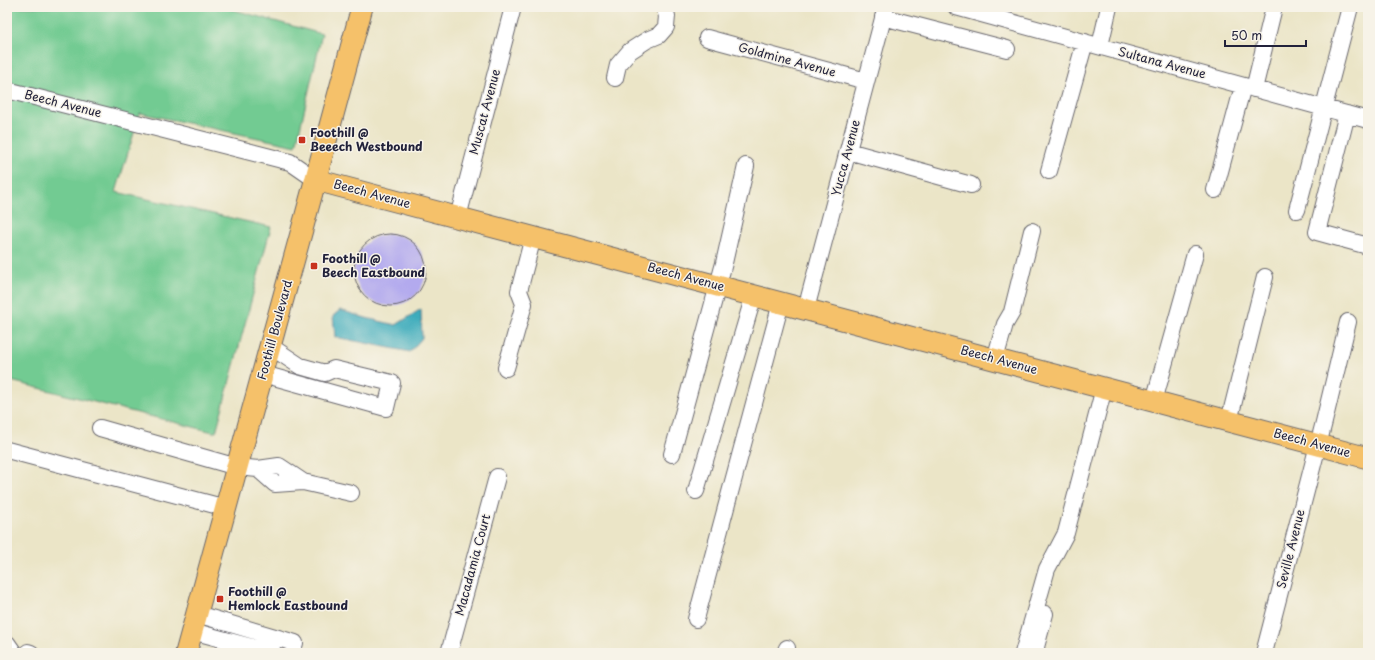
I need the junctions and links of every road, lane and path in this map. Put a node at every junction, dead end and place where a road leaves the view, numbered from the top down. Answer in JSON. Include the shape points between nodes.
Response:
{"nodes":[{"id":1,"x":362,"y":7,"type":"edge"},
{"id":2,"x":513,"y":7,"type":"edge"},
{"id":3,"x":664,"y":7,"type":"edge"},
{"id":4,"x":956,"y":7,"type":"edge"},
{"id":5,"x":1110,"y":7,"type":"edge"},
{"id":6,"x":1274,"y":7,"type":"edge"},
{"id":7,"x":1350,"y":7,"type":"edge"},
{"id":8,"x":885,"y":12,"type":"edge"},
{"id":9,"x":707,"y":38,"type":"dead end"},
{"id":10,"x":1092,"y":44,"type":"junction"},
{"id":11,"x":1007,"y":49,"type":"dead end"},
{"id":12,"x":615,"y":78,"type":"dead end"},
{"id":13,"x":866,"y":81,"type":"junction"},
{"id":14,"x":1248,"y":87,"type":"junction"},
{"id":15,"x":7,"y":90,"type":"edge"},
{"id":16,"x":1323,"y":108,"type":"junction"},
{"id":17,"x":1347,"y":114,"type":"junction"},
{"id":18,"x":1368,"y":120,"type":"edge"},
{"id":19,"x":848,"y":151,"type":"junction"},
{"id":20,"x":746,"y":166,"type":"dead end"},
{"id":21,"x":1049,"y":171,"type":"dead end"},
{"id":22,"x":316,"y":180,"type":"junction"},
{"id":23,"x":971,"y":185,"type":"dead end"},
{"id":24,"x":1215,"y":190,"type":"dead end"},
{"id":25,"x":1297,"y":210,"type":"dead end"},
{"id":26,"x":458,"y":217,"type":"junction"},
{"id":27,"x":1032,"y":231,"type":"dead end"},
{"id":28,"x":533,"y":237,"type":"junction"},
{"id":29,"x":1368,"y":246,"type":"edge"},
{"id":30,"x":1194,"y":254,"type":"dead end"},
{"id":31,"x":1265,"y":277,"type":"dead end"},
{"id":32,"x":717,"y":286,"type":"junction"},
{"id":33,"x":754,"y":295,"type":"junction"},
{"id":34,"x":781,"y":303,"type":"junction"},
{"id":35,"x":806,"y":309,"type":"junction"},
{"id":36,"x":1348,"y":322,"type":"dead end"},
{"id":37,"x":270,"y":346,"type":"junction"},
{"id":38,"x":995,"y":359,"type":"junction"},
{"id":39,"x":506,"y":368,"type":"dead end"},
{"id":40,"x":262,"y":374,"type":"junction"},
{"id":41,"x":1104,"y":388,"type":"junction"},
{"id":42,"x":1154,"y":402,"type":"junction"},
{"id":43,"x":1230,"y":421,"type":"junction"},
{"id":44,"x":100,"y":428,"type":"dead end"},
{"id":45,"x":1317,"y":445,"type":"junction"},
{"id":46,"x":7,"y":450,"type":"edge"},
{"id":47,"x":672,"y":454,"type":"dead end"},
{"id":48,"x":1368,"y":458,"type":"edge"},
{"id":49,"x":237,"y":467,"type":"junction"},
{"id":50,"x":497,"y":477,"type":"dead end"},
{"id":51,"x":696,"y":491,"type":"dead end"},
{"id":52,"x":351,"y":493,"type":"dead end"},
{"id":53,"x":226,"y":508,"type":"junction"},
{"id":54,"x":1066,"y":533,"type":"junction"},
{"id":55,"x":696,"y":619,"type":"dead end"},
{"id":56,"x":195,"y":623,"type":"junction"},
{"id":57,"x":7,"y":643,"type":"edge"},
{"id":58,"x":14,"y":653,"type":"edge"},
{"id":59,"x":27,"y":653,"type":"edge"},
{"id":60,"x":31,"y":653,"type":"edge"},
{"id":61,"x":186,"y":653,"type":"edge"},
{"id":62,"x":274,"y":653,"type":"edge"},
{"id":63,"x":292,"y":653,"type":"edge"},
{"id":64,"x":449,"y":653,"type":"edge"},
{"id":65,"x":1023,"y":653,"type":"edge"},
{"id":66,"x":1037,"y":653,"type":"edge"},
{"id":67,"x":1264,"y":653,"type":"edge"}],
"edges":[{"from":1,"to":22,"type":"main road","name":"Foothill Boulevard"},
{"from":2,"to":26,"type":"street","name":"Muscat Avenue"},
{"from":3,"to":12,"type":"street","via":[[667,16],[666,27],[659,35],[630,51],[618,65]]},
{"from":4,"to":10,"type":"street","name":"Sultana Avenue"},
{"from":5,"to":10,"type":"street"},
{"from":6,"to":14,"type":"street"},
{"from":7,"to":16,"type":"street"},
{"from":8,"to":11,"type":"street"},
{"from":8,"to":13,"type":"street","name":"Yucca Avenue"},
{"from":9,"to":13,"type":"street","name":"Goldmine Avenue"},
{"from":10,"to":14,"type":"street","name":"Sultana Avenue"},
{"from":10,"to":21,"type":"street"},
{"from":13,"to":19,"type":"street","name":"Yucca Avenue"},
{"from":14,"to":16,"type":"street","name":"Sultana Avenue"},
{"from":14,"to":24,"type":"street"},
{"from":15,"to":22,"type":"street","name":"Beech Avenue","via":[[290,162]]},
{"from":16,"to":17,"type":"street","name":"Sultana Avenue"},
{"from":16,"to":25,"type":"street"},
{"from":17,"to":18,"type":"street","name":"Sultana Avenue"},
{"from":17,"to":29,"type":"street","via":[[1317,232]]},
{"from":19,"to":23,"type":"street"},
{"from":19,"to":35,"type":"street","name":"Yucca Avenue"},
{"from":20,"to":32,"type":"street"},
{"from":22,"to":26,"type":"main road","name":"Beech Avenue"},
{"from":22,"to":37,"type":"main road","name":"Foothill Boulevard"},
{"from":26,"to":28,"type":"main road","name":"Beech Avenue"},
{"from":27,"to":38,"type":"street","via":[[1012,312],[1005,324]]},
{"from":28,"to":32,"type":"main road","name":"Beech Avenue"},
{"from":28,"to":39,"type":"street","via":[[519,291],[524,304]]},
{"from":30,"to":42,"type":"street"},
{"from":31,"to":43,"type":"street"},
{"from":32,"to":33,"type":"main road","name":"Beech Avenue"},
{"from":32,"to":47,"type":"street"},
{"from":33,"to":34,"type":"main road","name":"Beech Avenue"},
{"from":33,"to":51,"type":"street"},
{"from":34,"to":35,"type":"main road","name":"Beech Avenue"},
{"from":34,"to":55,"type":"street"},
{"from":35,"to":38,"type":"main road","name":"Beech Avenue"},
{"from":36,"to":45,"type":"street","name":"Seville Avenue"},
{"from":37,"to":40,"type":"main road","name":"Foothill Boulevard"},
{"from":37,"to":40,"type":"street","via":[[300,366],[325,373],[334,369],[392,383],[386,408]]},
{"from":38,"to":41,"type":"main road","name":"Beech Avenue"},
{"from":40,"to":49,"type":"main road","name":"Foothill Boulevard"},
{"from":41,"to":42,"type":"main road","name":"Beech Avenue"},
{"from":41,"to":54,"type":"street"},
{"from":42,"to":43,"type":"main road","name":"Beech Avenue"},
{"from":43,"to":45,"type":"main road","name":"Beech Avenue"},
{"from":44,"to":49,"type":"street"},
{"from":45,"to":48,"type":"main road","name":"Beech Avenue"},
{"from":45,"to":67,"type":"street","name":"Seville Avenue"},
{"from":46,"to":53,"type":"street"},
{"from":49,"to":52,"type":"street","via":[[258,469],[274,484],[302,482]]},
{"from":49,"to":53,"type":"main road","name":"Foothill Boulevard"},
{"from":50,"to":64,"type":"street","name":"Macadamia Court"},
{"from":53,"to":56,"type":"main road","name":"Foothill Boulevard"},
{"from":54,"to":65,"type":"street","via":[[1047,569]]},
{"from":54,"to":66,"type":"street","via":[[1036,647]]},
{"from":56,"to":61,"type":"main road","name":"Foothill Boulevard"},
{"from":56,"to":62,"type":"street"},
{"from":56,"to":63,"type":"street","via":[[295,643]]},
{"from":57,"to":58,"type":"street"},
{"from":59,"to":60,"type":"street"}]}
